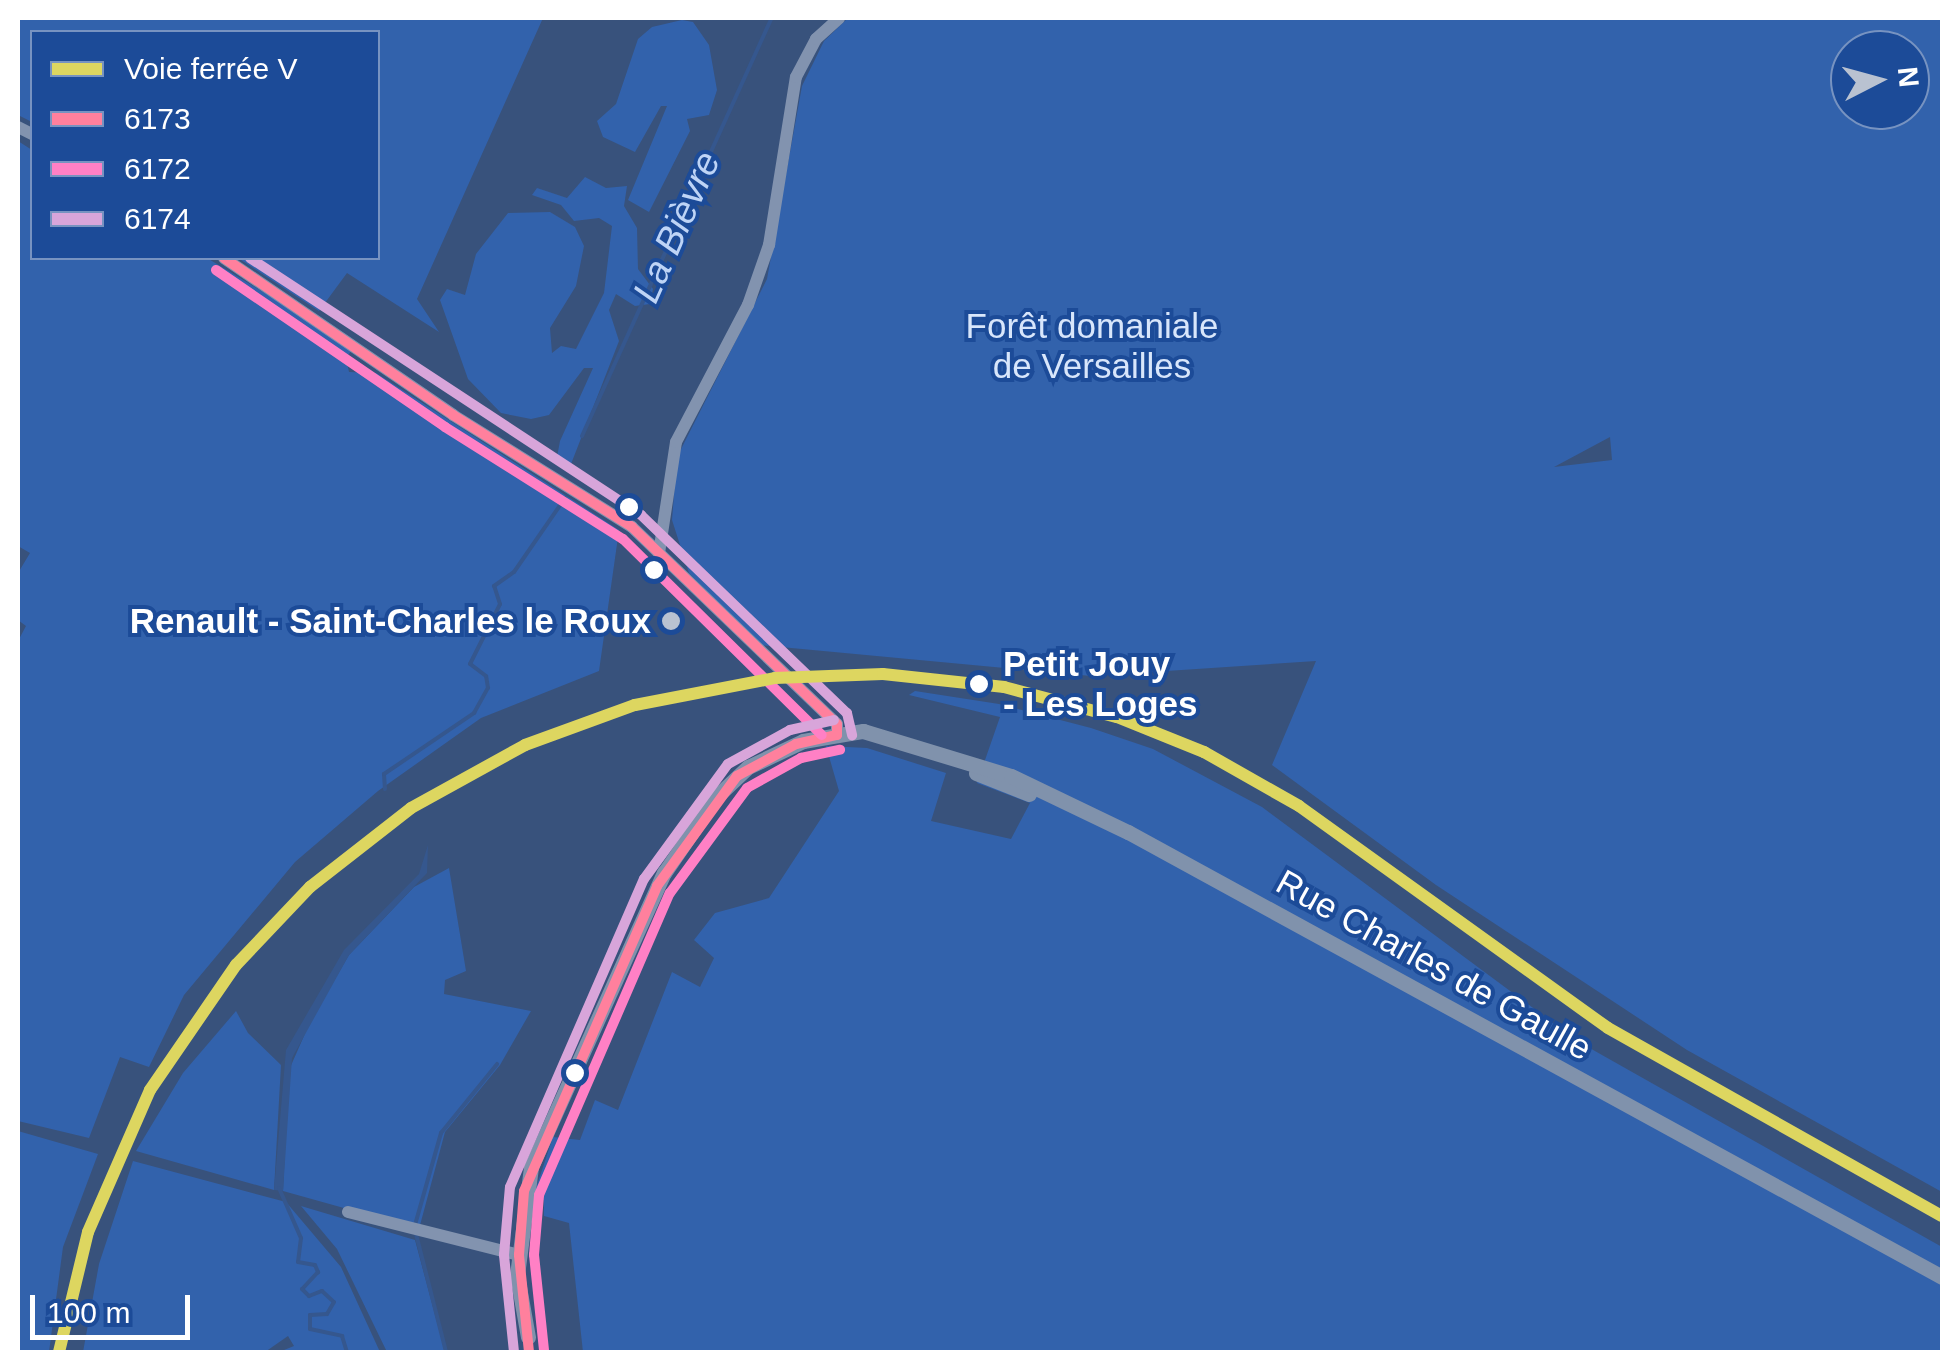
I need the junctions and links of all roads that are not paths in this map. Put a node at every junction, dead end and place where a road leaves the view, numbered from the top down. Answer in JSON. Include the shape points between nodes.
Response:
{"nodes":[{"id":1,"x":839,"y":18,"type":"edge"},
{"id":2,"x":227,"y":260,"type":"edge"},
{"id":3,"x":659,"y":553,"type":"junction"},
{"id":4,"x":837,"y":735,"type":"junction"},
{"id":5,"x":348,"y":1212,"type":"dead end"},
{"id":6,"x":519,"y":1255,"type":"junction"},
{"id":7,"x":1942,"y":1277,"type":"edge"},
{"id":8,"x":528,"y":1345,"type":"edge"}],
"edges":[{"from":1,"to":3,"type":"street","via":[[816,39],[796,77],[770,245],[748,306],[676,442]]},
{"from":2,"to":3,"type":"street","via":[[454,415],[615,514]]},
{"from":3,"to":4,"type":"street","via":[[838,724]]},
{"from":4,"to":6,"type":"main road","name":"Rue Charles de Gaulle","via":[[796,744],[748,767],[716,797],[670,863],[530,1168]]},
{"from":4,"to":7,"type":"main road","name":"Rue Charles de Gaulle","via":[[873,732],[949,754],[1128,832]]},
{"from":5,"to":6,"type":"street"},
{"from":6,"to":8,"type":"main road","name":"Rue Charles de Gaulle"}]}
